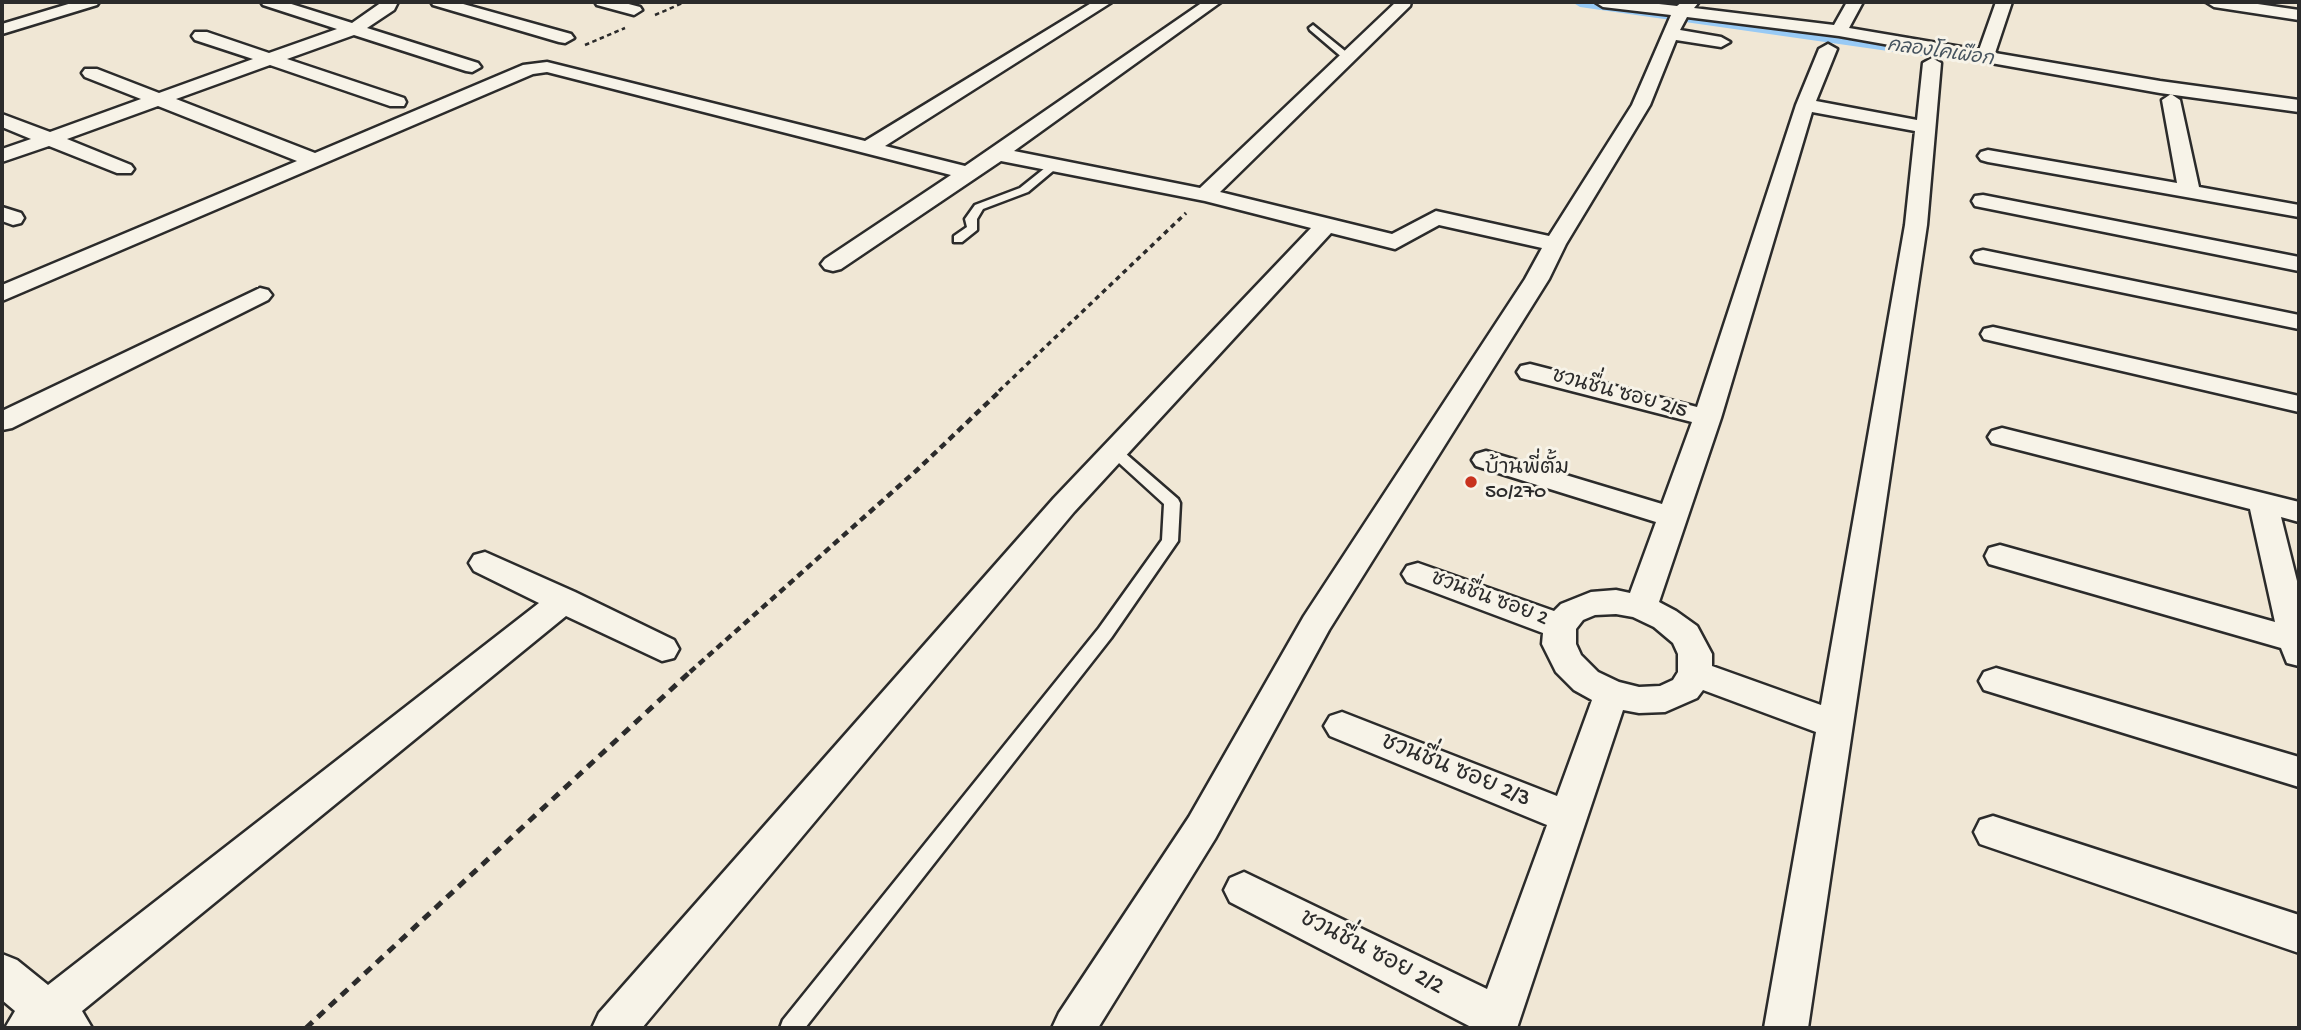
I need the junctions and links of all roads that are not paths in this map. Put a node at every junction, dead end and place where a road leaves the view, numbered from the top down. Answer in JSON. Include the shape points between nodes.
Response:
{"nodes":[{"id":1,"x":91,"y":2,"type":"edge"},
{"id":2,"x":269,"y":2,"type":"edge"},
{"id":3,"x":390,"y":2,"type":"edge"},
{"id":4,"x":439,"y":2,"type":"edge"},
{"id":5,"x":603,"y":2,"type":"edge"},
{"id":6,"x":1104,"y":2,"type":"edge"},
{"id":7,"x":1213,"y":2,"type":"edge"},
{"id":8,"x":1603,"y":2,"type":"edge"},
{"id":9,"x":1855,"y":2,"type":"edge"},
{"id":10,"x":2004,"y":2,"type":"edge"},
{"id":11,"x":2214,"y":2,"type":"edge"},
{"id":12,"x":1404,"y":3,"type":"edge"},
{"id":13,"x":2299,"y":15,"type":"edge"},
{"id":14,"x":1680,"y":16,"type":"edge"},
{"id":15,"x":639,"y":17,"type":"road end"},
{"id":16,"x":1313,"y":28,"type":"dead end"},
{"id":17,"x":2,"y":29,"type":"edge"},
{"id":18,"x":353,"y":29,"type":"junction"},
{"id":19,"x":201,"y":36,"type":"dead end"},
{"id":20,"x":1834,"y":40,"type":"junction"},
{"id":21,"x":1721,"y":42,"type":"dead end"},
{"id":22,"x":571,"y":44,"type":"road end"},
{"id":23,"x":1986,"y":55,"type":"junction"},
{"id":24,"x":1347,"y":57,"type":"junction"},
{"id":25,"x":271,"y":59,"type":"junction"},
{"id":26,"x":1932,"y":63,"type":"dead end"},
{"id":27,"x":472,"y":66,"type":"dead end"},
{"id":28,"x":91,"y":73,"type":"dead end"},
{"id":29,"x":160,"y":99,"type":"junction"},
{"id":30,"x":2171,"y":100,"type":"dead end"},
{"id":31,"x":397,"y":102,"type":"dead end"},
{"id":32,"x":1805,"y":105,"type":"junction"},
{"id":33,"x":2299,"y":106,"type":"edge"},
{"id":34,"x":2,"y":120,"type":"edge"},
{"id":35,"x":1925,"y":127,"type":"junction"},
{"id":36,"x":48,"y":139,"type":"junction"},
{"id":37,"x":866,"y":149,"type":"junction"},
{"id":38,"x":997,"y":154,"type":"junction"},
{"id":39,"x":2,"y":156,"type":"edge"},
{"id":40,"x":1988,"y":156,"type":"dead end"},
{"id":41,"x":314,"y":160,"type":"junction"},
{"id":42,"x":1055,"y":166,"type":"junction"},
{"id":43,"x":124,"y":169,"type":"dead end"},
{"id":44,"x":967,"y":173,"type":"junction"},
{"id":45,"x":2189,"y":191,"type":"junction"},
{"id":46,"x":1205,"y":195,"type":"junction"},
{"id":47,"x":1983,"y":201,"type":"dead end"},
{"id":48,"x":2299,"y":211,"type":"edge"},
{"id":49,"x":1325,"y":226,"type":"junction"},
{"id":50,"x":958,"y":239,"type":"dead end"},
{"id":51,"x":1555,"y":244,"type":"junction"},
{"id":52,"x":1983,"y":257,"type":"dead end"},
{"id":53,"x":833,"y":264,"type":"dead end"},
{"id":54,"x":2299,"y":264,"type":"edge"},
{"id":55,"x":2,"y":294,"type":"edge"},
{"id":56,"x":260,"y":295,"type":"dead end"},
{"id":57,"x":2299,"y":322,"type":"edge"},
{"id":58,"x":1993,"y":334,"type":"dead end"},
{"id":59,"x":1530,"y":372,"type":"dead end"},
{"id":60,"x":2299,"y":404,"type":"edge"},
{"id":61,"x":1707,"y":418,"type":"junction"},
{"id":62,"x":2,"y":422,"type":"edge"},
{"id":63,"x":2002,"y":437,"type":"dead end"},
{"id":64,"x":1113,"y":450,"type":"junction"},
{"id":65,"x":1486,"y":460,"type":"dead end"},
{"id":66,"x":2263,"y":503,"type":"junction"},
{"id":67,"x":2299,"y":512,"type":"edge"},
{"id":68,"x":1673,"y":517,"type":"junction"},
{"id":69,"x":2000,"y":556,"type":"dead end"},
{"id":70,"x":485,"y":563,"type":"dead end"},
{"id":71,"x":1418,"y":574,"type":"dead end"},
{"id":72,"x":564,"y":600,"type":"junction"},
{"id":73,"x":1641,"y":607,"type":"junction"},
{"id":74,"x":1560,"y":626,"type":"junction"},
{"id":75,"x":2298,"y":645,"type":"edge"},
{"id":76,"x":662,"y":649,"type":"dead end"},
{"id":77,"x":1695,"y":673,"type":"junction"},
{"id":78,"x":1996,"y":681,"type":"dead end"},
{"id":79,"x":1611,"y":694,"type":"junction"},
{"id":80,"x":1835,"y":725,"type":"junction"},
{"id":81,"x":1342,"y":726,"type":"dead end"},
{"id":82,"x":2299,"y":772,"type":"edge"},
{"id":83,"x":1568,"y":817,"type":"junction"},
{"id":84,"x":1993,"y":832,"type":"dead end"},
{"id":85,"x":1244,"y":890,"type":"dead end"},
{"id":86,"x":2299,"y":934,"type":"edge"},
{"id":87,"x":2,"y":974,"type":"edge"},
{"id":88,"x":49,"y":1022,"type":"edge"},
{"id":89,"x":1497,"y":1023,"type":"edge"},
{"id":90,"x":614,"y":1028,"type":"edge"},
{"id":91,"x":792,"y":1028,"type":"edge"},
{"id":92,"x":1074,"y":1028,"type":"edge"},
{"id":93,"x":1786,"y":1028,"type":"edge"}],
"edges":[{"from":1,"to":17,"type":"street"},
{"from":2,"to":18,"type":"street"},
{"from":3,"to":18,"type":"street"},
{"from":4,"to":22,"type":"street"},
{"from":5,"to":15,"type":"street"},
{"from":6,"to":37,"type":"street"},
{"from":7,"to":38,"type":"street"},
{"from":8,"to":14,"type":"street"},
{"from":9,"to":20,"type":"street"},
{"from":10,"to":23,"type":"street"},
{"from":11,"to":13,"type":"street"},
{"from":12,"to":24,"type":"street"},
{"from":14,"to":20,"type":"street"},
{"from":14,"to":21,"type":"street"},
{"from":14,"to":51,"type":"street","via":[[1641,105]]},
{"from":16,"to":24,"type":"lane"},
{"from":18,"to":25,"type":"street"},
{"from":18,"to":27,"type":"street"},
{"from":19,"to":25,"type":"street"},
{"from":20,"to":23,"type":"street"},
{"from":20,"to":32,"type":"street"},
{"from":23,"to":33,"type":"street","via":[[2160,87]]},
{"from":24,"to":46,"type":"street"},
{"from":25,"to":29,"type":"street"},
{"from":25,"to":31,"type":"street"},
{"from":26,"to":35,"type":"street"},
{"from":28,"to":29,"type":"street"},
{"from":29,"to":36,"type":"street"},
{"from":29,"to":41,"type":"street"},
{"from":30,"to":45,"type":"street"},
{"from":32,"to":35,"type":"street"},
{"from":32,"to":61,"type":"street"},
{"from":34,"to":36,"type":"street"},
{"from":35,"to":80,"type":"street","via":[[1916,225]]},
{"from":36,"to":39,"type":"street"},
{"from":36,"to":43,"type":"street"},
{"from":37,"to":41,"type":"street","via":[[547,67],[522,70]]},
{"from":37,"to":44,"type":"street"},
{"from":38,"to":42,"type":"street"},
{"from":38,"to":44,"type":"street"},
{"from":40,"to":45,"type":"street"},
{"from":41,"to":55,"type":"street"},
{"from":42,"to":46,"type":"street"},
{"from":42,"to":50,"type":"lane","via":[[1024,190],[979,207],[971,219],[973,228]]},
{"from":44,"to":53,"type":"street"},
{"from":45,"to":48,"type":"street"},
{"from":46,"to":49,"type":"street"},
{"from":47,"to":54,"type":"street"},
{"from":49,"to":51,"type":"street","via":[[1395,242],[1436,218]]},
{"from":49,"to":64,"type":"street"},
{"from":51,"to":92,"type":"street","via":[[1315,624],[1202,828]]},
{"from":52,"to":57,"type":"street"},
{"from":56,"to":62,"type":"street"},
{"from":58,"to":60,"type":"street"},
{"from":59,"to":61,"type":"street","name":"ชวนชื่น ซอย 2/5"},
{"from":61,"to":68,"type":"street"},
{"from":63,"to":66,"type":"street"},
{"from":64,"to":90,"type":"street"},
{"from":64,"to":91,"type":"lane","via":[[1172,503],[1170,541],[1105,633]]},
{"from":65,"to":68,"type":"street"},
{"from":66,"to":67,"type":"street"},
{"from":66,"to":75,"type":"street"},
{"from":68,"to":73,"type":"street"},
{"from":69,"to":75,"type":"street"},
{"from":70,"to":72,"type":"street"},
{"from":71,"to":74,"type":"street","name":"ชวนชื่น ซอย 2"},
{"from":72,"to":76,"type":"street"},
{"from":72,"to":88,"type":"street"},
{"from":73,"to":74,"type":"street","via":[[1591,604],[1572,612]]},
{"from":73,"to":77,"type":"street","via":[[1685,635],[1695,654]]},
{"from":74,"to":79,"type":"street","via":[[1559,644],[1568,663],[1586,681]]},
{"from":77,"to":79,"type":"street","via":[[1685,689],[1665,699]]},
{"from":77,"to":80,"type":"street"},
{"from":78,"to":82,"type":"street"},
{"from":79,"to":83,"type":"street"},
{"from":80,"to":93,"type":"street"},
{"from":81,"to":83,"type":"street","name":"ชวนชื่น ซอย 2/3"},
{"from":83,"to":89,"type":"street"},
{"from":84,"to":86,"type":"street"},
{"from":85,"to":89,"type":"street","name":"ชวนชื่น ซอย 2/2"},
{"from":87,"to":88,"type":"street"}]}
